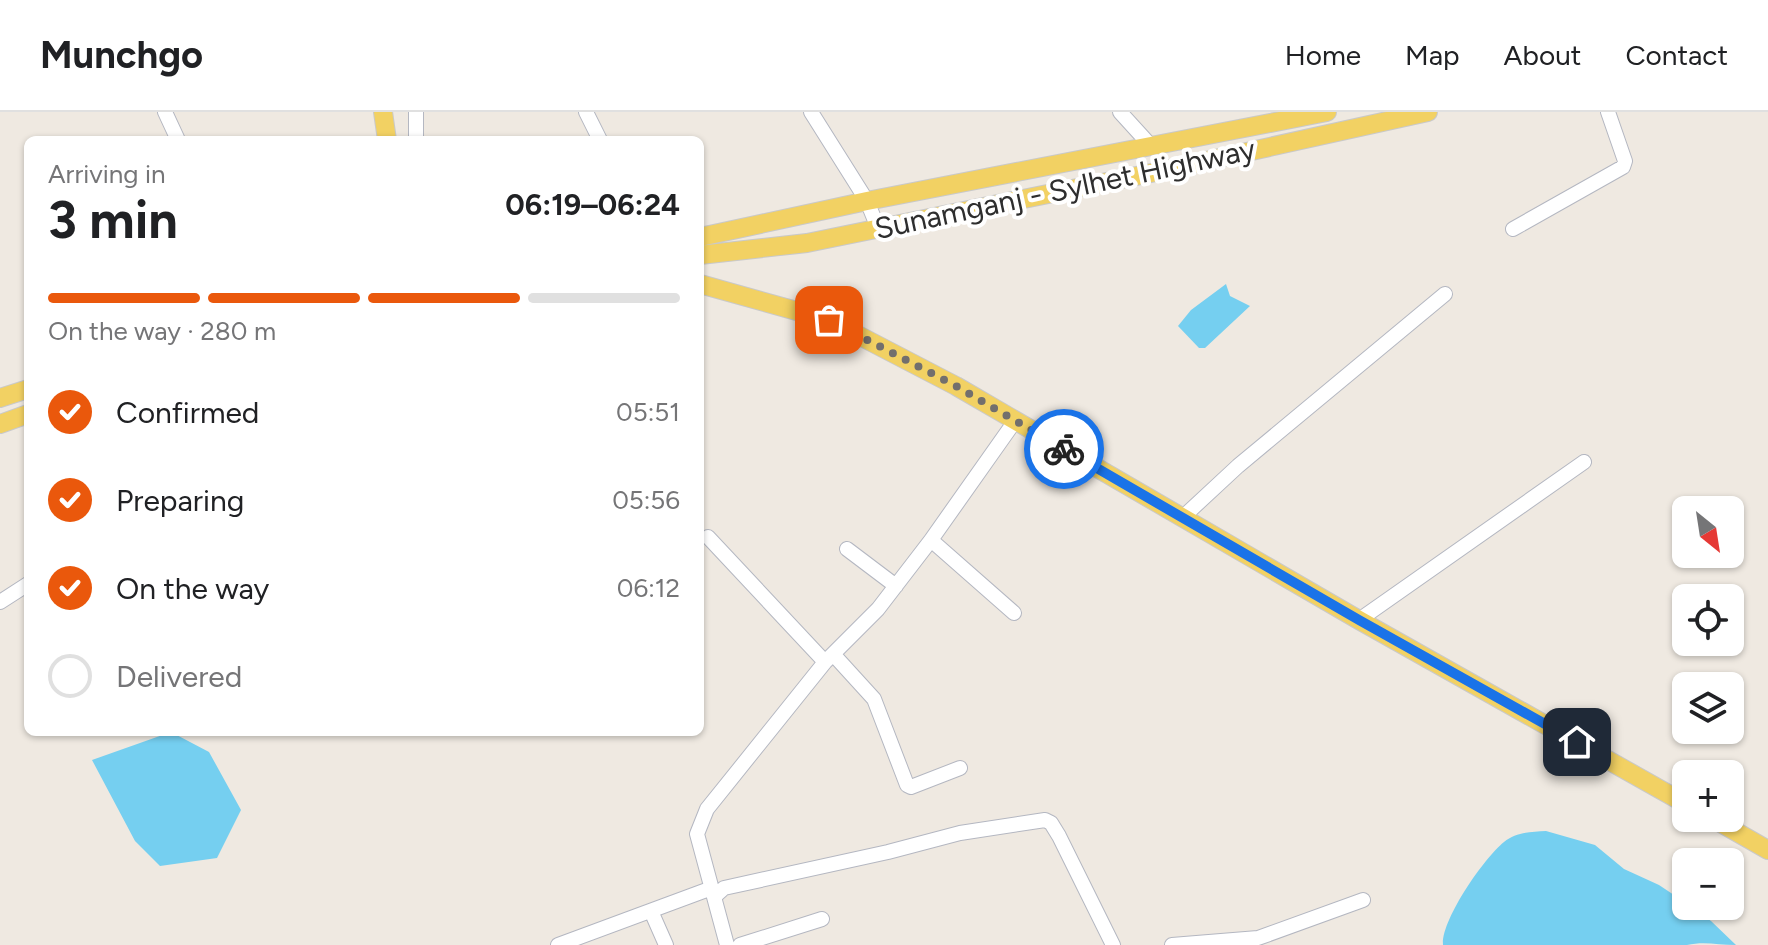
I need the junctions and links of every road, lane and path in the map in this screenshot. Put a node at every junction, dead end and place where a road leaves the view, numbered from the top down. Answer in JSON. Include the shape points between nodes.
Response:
{"nodes":[{"id":1,"x":165,"y":112,"type":"edge"},
{"id":2,"x":383,"y":112,"type":"edge"},
{"id":3,"x":416,"y":112,"type":"edge"},
{"id":4,"x":586,"y":112,"type":"edge"},
{"id":5,"x":811,"y":112,"type":"edge"},
{"id":6,"x":1120,"y":112,"type":"edge"},
{"id":7,"x":1327,"y":112,"type":"edge"},
{"id":8,"x":1428,"y":112,"type":"edge"},
{"id":9,"x":1608,"y":112,"type":"edge"},
{"id":10,"x":176,"y":136,"type":"edge"},
{"id":11,"x":386,"y":136,"type":"edge"},
{"id":12,"x":416,"y":136,"type":"edge"},
{"id":13,"x":598,"y":136,"type":"edge"},
{"id":14,"x":1150,"y":145,"type":"junction"},
{"id":15,"x":1038,"y":169,"type":"junction"},
{"id":16,"x":1043,"y":195,"type":"junction"},
{"id":17,"x":867,"y":201,"type":"junction"},
{"id":18,"x":802,"y":215,"type":"junction"},
{"id":19,"x":878,"y":228,"type":"junction"},
{"id":20,"x":1513,"y":229,"type":"dead end"},
{"id":21,"x":704,"y":236,"type":"edge"},
{"id":22,"x":807,"y":243,"type":"junction"},
{"id":23,"x":704,"y":255,"type":"edge"},
{"id":24,"x":704,"y":285,"type":"edge"},
{"id":25,"x":1445,"y":294,"type":"dead end"},
{"id":26,"x":24,"y":390,"type":"edge"},
{"id":27,"x":0,"y":398,"type":"edge"},
{"id":28,"x":24,"y":415,"type":"edge"},
{"id":29,"x":1015,"y":421,"type":"junction"},
{"id":30,"x":0,"y":424,"type":"edge"},
{"id":31,"x":1584,"y":462,"type":"dead end"},
{"id":32,"x":1182,"y":518,"type":"junction"},
{"id":33,"x":708,"y":537,"type":"dead end"},
{"id":34,"x":931,"y":540,"type":"junction"},
{"id":35,"x":847,"y":549,"type":"dead end"},
{"id":36,"x":896,"y":586,"type":"junction"},
{"id":37,"x":24,"y":587,"type":"edge"},
{"id":38,"x":0,"y":602,"type":"edge"},
{"id":39,"x":1014,"y":613,"type":"dead end"},
{"id":40,"x":1359,"y":620,"type":"junction"},
{"id":41,"x":829,"y":658,"type":"junction"},
{"id":42,"x":960,"y":768,"type":"dead end"},
{"id":43,"x":1672,"y":796,"type":"edge"},
{"id":44,"x":1736,"y":832,"type":"edge"},
{"id":45,"x":1768,"y":850,"type":"edge"},
{"id":46,"x":713,"y":892,"type":"junction"},
{"id":47,"x":1363,"y":900,"type":"dead end"},
{"id":48,"x":651,"y":911,"type":"junction"},
{"id":49,"x":822,"y":919,"type":"dead end"},
{"id":50,"x":558,"y":945,"type":"edge"},
{"id":51,"x":666,"y":945,"type":"edge"},
{"id":52,"x":727,"y":945,"type":"edge"},
{"id":53,"x":740,"y":945,"type":"edge"},
{"id":54,"x":1113,"y":945,"type":"edge"},
{"id":55,"x":1172,"y":945,"type":"edge"}],
"edges":[{"from":1,"to":10,"type":"street"},
{"from":2,"to":11,"type":"main road"},
{"from":3,"to":12,"type":"street"},
{"from":4,"to":13,"type":"street"},
{"from":5,"to":17,"type":"street"},
{"from":6,"to":14,"type":"street"},
{"from":7,"to":14,"type":"main road","name":"Sunamganj - Sylhet Highway"},
{"from":8,"to":16,"type":"main road","name":"Sunamganj - Sylhet Highway"},
{"from":9,"to":20,"type":"street","via":[[1623,167]]},
{"from":14,"to":15,"type":"main road","name":"Sunamganj - Sylhet Highway"},
{"from":15,"to":16,"type":"main road"},
{"from":15,"to":17,"type":"main road","name":"Sunamganj - Sylhet Highway"},
{"from":16,"to":19,"type":"main road","name":"Sunamganj - Sylhet Highway"},
{"from":17,"to":18,"type":"main road","name":"Sunamganj - Sylhet Highway"},
{"from":17,"to":19,"type":"street"},
{"from":18,"to":21,"type":"main road","name":"Sunamganj - Sylhet Highway"},
{"from":18,"to":22,"type":"main road"},
{"from":19,"to":22,"type":"main road","name":"Sunamganj - Sylhet Highway"},
{"from":22,"to":23,"type":"main road","name":"Sunamganj - Sylhet Highway"},
{"from":24,"to":29,"type":"main road","via":[[829,320]]},
{"from":25,"to":32,"type":"street"},
{"from":26,"to":27,"type":"main road"},
{"from":28,"to":30,"type":"main road"},
{"from":29,"to":32,"type":"main road"},
{"from":29,"to":34,"type":"street"},
{"from":31,"to":40,"type":"street"},
{"from":32,"to":40,"type":"main road"},
{"from":33,"to":41,"type":"street"},
{"from":34,"to":36,"type":"street"},
{"from":34,"to":39,"type":"street"},
{"from":35,"to":36,"type":"street"},
{"from":36,"to":41,"type":"street"},
{"from":37,"to":38,"type":"street"},
{"from":40,"to":43,"type":"main road"},
{"from":41,"to":42,"type":"street","via":[[874,699],[907,785]]},
{"from":41,"to":46,"type":"street","via":[[707,809],[697,834]]},
{"from":44,"to":45,"type":"main road"},
{"from":46,"to":48,"type":"street"},
{"from":46,"to":52,"type":"street"},
{"from":46,"to":54,"type":"street","via":[[960,833],[1045,820],[1059,836]]},
{"from":47,"to":55,"type":"street","via":[[1258,938]]},
{"from":48,"to":50,"type":"street"},
{"from":48,"to":51,"type":"street"},
{"from":49,"to":53,"type":"street"}]}
